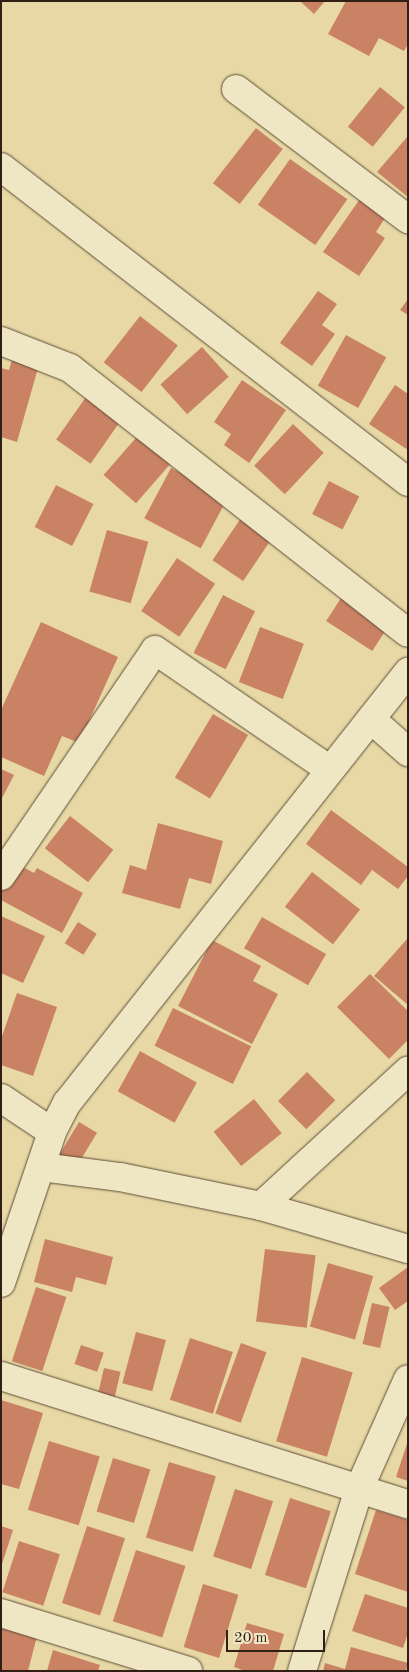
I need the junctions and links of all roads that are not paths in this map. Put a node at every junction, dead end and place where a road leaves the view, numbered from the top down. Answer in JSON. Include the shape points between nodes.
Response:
{"nodes":[{"id":1,"x":236,"y":89,"type":"dead end"},
{"id":2,"x":1,"y":167,"type":"edge"},
{"id":3,"x":408,"y":219,"type":"edge"},
{"id":4,"x":1,"y":341,"type":"edge"},
{"id":5,"x":408,"y":482,"type":"edge"},
{"id":6,"x":408,"y":633,"type":"edge"},
{"id":7,"x":408,"y":672,"type":"edge"},
{"id":8,"x":371,"y":719,"type":"junction"},
{"id":9,"x":408,"y":752,"type":"edge"},
{"id":10,"x":330,"y":770,"type":"junction"},
{"id":11,"x":1,"y":876,"type":"edge"},
{"id":12,"x":408,"y":1071,"type":"edge"},
{"id":13,"x":1,"y":1098,"type":"edge"},
{"id":14,"x":52,"y":1132,"type":"junction"},
{"id":15,"x":41,"y":1167,"type":"junction"},
{"id":16,"x":261,"y":1206,"type":"junction"},
{"id":17,"x":408,"y":1250,"type":"edge"},
{"id":18,"x":1,"y":1283,"type":"edge"},
{"id":19,"x":1,"y":1376,"type":"edge"},
{"id":20,"x":408,"y":1379,"type":"edge"},
{"id":21,"x":359,"y":1489,"type":"junction"},
{"id":22,"x":408,"y":1504,"type":"edge"},
{"id":23,"x":1,"y":1613,"type":"edge"},
{"id":24,"x":188,"y":1671,"type":"edge"},
{"id":25,"x":302,"y":1671,"type":"edge"}],
"edges":[{"from":1,"to":3,"type":"street"},
{"from":2,"to":5,"type":"street"},
{"from":4,"to":6,"type":"street","via":[[70,368]]},
{"from":7,"to":8,"type":"street"},
{"from":8,"to":9,"type":"street"},
{"from":8,"to":10,"type":"street"},
{"from":10,"to":11,"type":"street","via":[[155,650]]},
{"from":10,"to":14,"type":"street","via":[[67,1103]]},
{"from":12,"to":16,"type":"street"},
{"from":13,"to":14,"type":"street"},
{"from":14,"to":15,"type":"street"},
{"from":15,"to":16,"type":"street","via":[[120,1177]]},
{"from":15,"to":18,"type":"street"},
{"from":16,"to":17,"type":"street"},
{"from":19,"to":21,"type":"street"},
{"from":20,"to":21,"type":"street"},
{"from":21,"to":22,"type":"street"},
{"from":21,"to":25,"type":"street"},
{"from":23,"to":24,"type":"street"}]}
